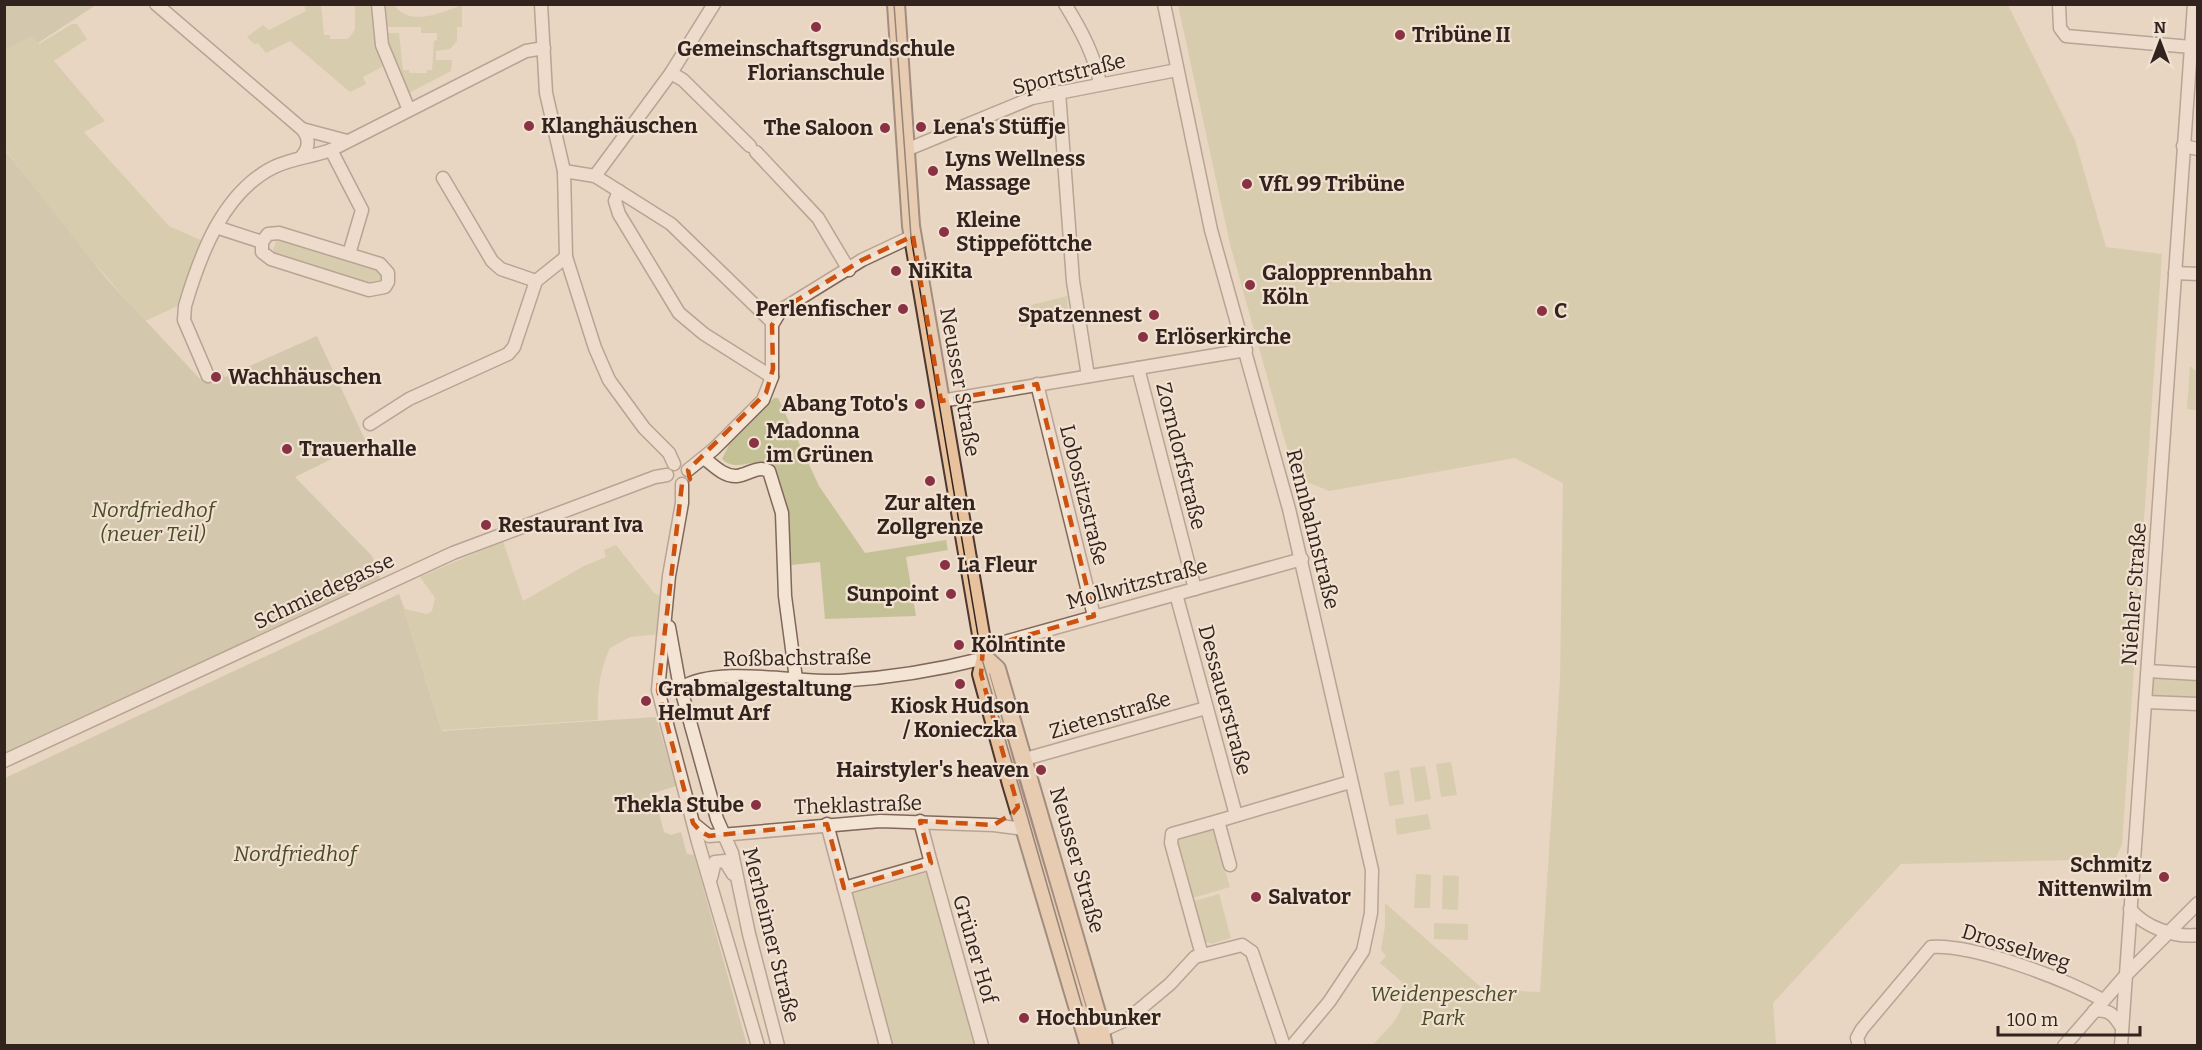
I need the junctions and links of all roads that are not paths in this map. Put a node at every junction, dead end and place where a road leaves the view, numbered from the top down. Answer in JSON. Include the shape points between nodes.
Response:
{"nodes":[{"id":1,"x":156,"y":4,"type":"edge"},
{"id":2,"x":378,"y":4,"type":"edge"},
{"id":3,"x":541,"y":4,"type":"edge"},
{"id":4,"x":714,"y":4,"type":"edge"},
{"id":5,"x":896,"y":4,"type":"edge"},
{"id":6,"x":1065,"y":4,"type":"edge"},
{"id":7,"x":1164,"y":4,"type":"edge"},
{"id":8,"x":2059,"y":4,"type":"edge"},
{"id":9,"x":2194,"y":4,"type":"edge"},
{"id":10,"x":2191,"y":46,"type":"junction"},
{"id":11,"x":544,"y":48,"type":"junction"},
{"id":12,"x":1177,"y":70,"type":"junction"},
{"id":13,"x":671,"y":73,"type":"junction"},
{"id":14,"x":1100,"y":83,"type":"junction"},
{"id":15,"x":1059,"y":92,"type":"junction"},
{"id":16,"x":409,"y":110,"type":"junction"},
{"id":17,"x":302,"y":129,"type":"junction"},
{"id":18,"x":347,"y":141,"type":"junction"},
{"id":19,"x":2183,"y":146,"type":"junction"},
{"id":20,"x":2198,"y":149,"type":"edge"},
{"id":21,"x":331,"y":150,"type":"junction"},
{"id":22,"x":906,"y":150,"type":"junction"},
{"id":23,"x":302,"y":156,"type":"junction"},
{"id":24,"x":564,"y":171,"type":"junction"},
{"id":25,"x":595,"y":176,"type":"junction"},
{"id":26,"x":443,"y":177,"type":"dead end"},
{"id":27,"x":618,"y":191,"type":"junction"},
{"id":28,"x":216,"y":227,"type":"junction"},
{"id":29,"x":913,"y":236,"type":"junction"},
{"id":30,"x":262,"y":242,"type":"junction"},
{"id":31,"x":349,"y":255,"type":"junction"},
{"id":32,"x":566,"y":256,"type":"junction"},
{"id":33,"x":849,"y":270,"type":"junction"},
{"id":34,"x":2175,"y":273,"type":"junction"},
{"id":35,"x":2198,"y":274,"type":"edge"},
{"id":36,"x":536,"y":281,"type":"junction"},
{"id":37,"x":772,"y":322,"type":"junction"},
{"id":38,"x":1246,"y":350,"type":"junction"},
{"id":39,"x":1138,"y":368,"type":"junction"},
{"id":40,"x":1088,"y":375,"type":"junction"},
{"id":41,"x":208,"y":376,"type":"dead end"},
{"id":42,"x":772,"y":377,"type":"junction"},
{"id":43,"x":1037,"y":384,"type":"junction"},
{"id":44,"x":941,"y":401,"type":"junction"},
{"id":45,"x":370,"y":424,"type":"dead end"},
{"id":46,"x":704,"y":458,"type":"junction"},
{"id":47,"x":670,"y":470,"type":"junction"},
{"id":48,"x":688,"y":470,"type":"junction"},
{"id":49,"x":682,"y":484,"type":"junction"},
{"id":50,"x":1302,"y":559,"type":"junction"},
{"id":51,"x":1195,"y":589,"type":"junction"},
{"id":52,"x":1176,"y":594,"type":"junction"},
{"id":53,"x":666,"y":609,"type":"junction"},
{"id":54,"x":1094,"y":616,"type":"junction"},
{"id":55,"x":984,"y":653,"type":"junction"},
{"id":56,"x":2148,"y":671,"type":"junction"},
{"id":57,"x":2198,"y":674,"type":"edge"},
{"id":58,"x":796,"y":679,"type":"junction"},
{"id":59,"x":680,"y":685,"type":"junction"},
{"id":60,"x":658,"y":690,"type":"junction"},
{"id":61,"x":2146,"y":702,"type":"junction"},
{"id":62,"x":2198,"y":704,"type":"edge"},
{"id":63,"x":1206,"y":708,"type":"junction"},
{"id":64,"x":1025,"y":759,"type":"junction"},
{"id":65,"x":4,"y":761,"type":"edge"},
{"id":66,"x":1350,"y":782,"type":"junction"},
{"id":67,"x":1018,"y":807,"type":"junction"},
{"id":68,"x":1236,"y":815,"type":"junction"},
{"id":69,"x":920,"y":821,"type":"junction"},
{"id":70,"x":1218,"y":821,"type":"junction"},
{"id":71,"x":693,"y":823,"type":"junction"},
{"id":72,"x":826,"y":824,"type":"junction"},
{"id":73,"x":994,"y":825,"type":"junction"},
{"id":74,"x":1024,"y":828,"type":"junction"},
{"id":75,"x":724,"y":834,"type":"junction"},
{"id":76,"x":705,"y":861,"type":"junction"},
{"id":77,"x":931,"y":863,"type":"junction"},
{"id":78,"x":1230,"y":865,"type":"dead end"},
{"id":79,"x":711,"y":883,"type":"junction"},
{"id":80,"x":741,"y":888,"type":"junction"},
{"id":81,"x":844,"y":888,"type":"junction"},
{"id":82,"x":2198,"y":903,"type":"edge"},
{"id":83,"x":2130,"y":909,"type":"junction"},
{"id":84,"x":2168,"y":933,"type":"junction"},
{"id":85,"x":2198,"y":935,"type":"edge"},
{"id":86,"x":1202,"y":955,"type":"junction"},
{"id":87,"x":2126,"y":975,"type":"junction"},
{"id":88,"x":2103,"y":1000,"type":"junction"},
{"id":89,"x":2094,"y":1011,"type":"junction"},
{"id":90,"x":2122,"y":1029,"type":"junction"},
{"id":91,"x":1102,"y":1039,"type":"edge"},
{"id":92,"x":1086,"y":1040,"type":"edge"},
{"id":93,"x":758,"y":1046,"type":"edge"},
{"id":94,"x":778,"y":1046,"type":"edge"},
{"id":95,"x":886,"y":1046,"type":"edge"},
{"id":96,"x":982,"y":1046,"type":"edge"},
{"id":97,"x":1284,"y":1046,"type":"edge"},
{"id":98,"x":1292,"y":1046,"type":"edge"},
{"id":99,"x":1859,"y":1046,"type":"edge"},
{"id":100,"x":2064,"y":1046,"type":"edge"},
{"id":101,"x":2121,"y":1046,"type":"edge"}],
"edges":[{"from":1,"to":17,"type":"street"},
{"from":2,"to":16,"type":"street","via":[[382,45]]},
{"from":3,"to":11,"type":"street"},
{"from":4,"to":13,"type":"street"},
{"from":5,"to":22,"type":"main road","name":"Neusser Straße"},
{"from":6,"to":14,"type":"street","via":[[1082,30]]},
{"from":7,"to":12,"type":"street","name":"Rennbahnstraße"},
{"from":8,"to":10,"type":"street","via":[[2060,28],[2066,36]]},
{"from":9,"to":10,"type":"street","name":"Niehler Straße"},
{"from":10,"to":19,"type":"street","name":"Niehler Straße"},
{"from":11,"to":16,"type":"street","via":[[526,51]]},
{"from":11,"to":24,"type":"street","via":[[546,93]]},
{"from":12,"to":14,"type":"street","name":"Sportstraße"},
{"from":12,"to":38,"type":"street","name":"Rennbahnstraße","via":[[1211,230]]},
{"from":13,"to":25,"type":"street"},
{"from":13,"to":33,"type":"street","via":[[683,80],[753,149],[818,218]]},
{"from":14,"to":15,"type":"street","name":"Sportstraße"},
{"from":15,"to":22,"type":"street","name":"Sportstraße","via":[[1032,98]]},
{"from":15,"to":40,"type":"street","via":[[1073,281]]},
{"from":16,"to":18,"type":"street"},
{"from":17,"to":18,"type":"street"},
{"from":17,"to":23,"type":"street","via":[[308,141]]},
{"from":18,"to":21,"type":"street"},
{"from":19,"to":20,"type":"street"},
{"from":19,"to":34,"type":"street","name":"Niehler Straße"},
{"from":21,"to":23,"type":"street"},
{"from":21,"to":31,"type":"street","via":[[362,214]]},
{"from":22,"to":29,"type":"main road","name":"Neusser Straße"},
{"from":23,"to":28,"type":"street","via":[[273,167],[246,186]]},
{"from":24,"to":25,"type":"street"},
{"from":24,"to":32,"type":"street"},
{"from":25,"to":27,"type":"street"},
{"from":26,"to":36,"type":"street","via":[[492,261],[501,269]]},
{"from":27,"to":37,"type":"street","via":[[671,224]]},
{"from":27,"to":42,"type":"street","via":[[615,201],[619,214],[679,313],[704,334]]},
{"from":28,"to":30,"type":"street"},
{"from":28,"to":41,"type":"street","via":[[184,315]]},
{"from":29,"to":33,"type":"street","via":[[870,255]]},
{"from":29,"to":44,"type":"main road","name":"Neusser Straße"},
{"from":30,"to":31,"type":"street","via":[[268,234],[279,233]]},
{"from":30,"to":31,"type":"street","via":[[262,252],[271,259],[369,290],[385,287],[389,276],[383,266]]},
{"from":32,"to":36,"type":"street"},
{"from":32,"to":47,"type":"street","via":[[609,380],[644,428],[669,453]]},
{"from":33,"to":37,"type":"street","via":[[788,304]]},
{"from":34,"to":35,"type":"street"},
{"from":34,"to":56,"type":"street","name":"Niehler Straße"},
{"from":36,"to":45,"type":"street","via":[[514,347],[508,354],[409,399]]},
{"from":37,"to":42,"type":"street"},
{"from":38,"to":39,"type":"street"},
{"from":38,"to":50,"type":"street","name":"Rennbahnstraße"},
{"from":39,"to":40,"type":"street"},
{"from":39,"to":51,"type":"street","name":"Zorndorfstraße"},
{"from":40,"to":43,"type":"street"},
{"from":42,"to":46,"type":"street","via":[[759,405]]},
{"from":43,"to":44,"type":"street"},
{"from":43,"to":54,"type":"street","name":"Lobositzstraße"},
{"from":44,"to":55,"type":"main road","name":"Neusser Straße"},
{"from":46,"to":48,"type":"street"},
{"from":46,"to":58,"type":"street","via":[[724,473],[736,476],[759,469],[769,471],[782,513],[785,596]]},
{"from":47,"to":48,"type":"street","via":[[684,465]]},
{"from":47,"to":49,"type":"street","via":[[672,484]]},
{"from":47,"to":65,"type":"street","name":"Schmiedegasse","via":[[453,553]]},
{"from":48,"to":49,"type":"street"},
{"from":49,"to":53,"type":"street","name":"Merheimer Straße"},
{"from":50,"to":51,"type":"street","name":"Mollwitzstraße"},
{"from":50,"to":66,"type":"street","name":"Rennbahnstraße"},
{"from":51,"to":52,"type":"street","name":"Mollwitzstraße"},
{"from":52,"to":54,"type":"street","name":"Mollwitzstraße"},
{"from":52,"to":63,"type":"street","name":"Dessauerstraße"},
{"from":53,"to":59,"type":"street","name":"Merheimer Straße"},
{"from":53,"to":60,"type":"street","name":"Merheimer Straße"},
{"from":54,"to":55,"type":"street","name":"Mollwitzstraße"},
{"from":55,"to":58,"type":"street","name":"Roßbachstraße","via":[[942,669],[811,682]]},
{"from":55,"to":64,"type":"main road","name":"Neusser Straße","via":[[997,669]]},
{"from":55,"to":67,"type":"main road","name":"Neusser Straße","via":[[981,674]]},
{"from":56,"to":57,"type":"street"},
{"from":56,"to":61,"type":"street","name":"Niehler Straße"},
{"from":58,"to":59,"type":"street","name":"Roßbachstraße","via":[[702,680]]},
{"from":59,"to":60,"type":"street","via":[[665,681]]},
{"from":59,"to":75,"type":"street","name":"Merheimer Straße"},
{"from":60,"to":71,"type":"street","name":"Merheimer Straße"},
{"from":61,"to":62,"type":"street"},
{"from":61,"to":83,"type":"street","name":"Niehler Straße"},
{"from":63,"to":64,"type":"street","name":"Zietenstraße"},
{"from":63,"to":68,"type":"street","name":"Dessauerstraße"},
{"from":64,"to":91,"type":"main road","name":"Neusser Straße"},
{"from":66,"to":68,"type":"street"},
{"from":66,"to":98,"type":"street","name":"Rennbahnstraße","via":[[1372,870],[1366,940],[1329,1002]]},
{"from":67,"to":73,"type":"street"},
{"from":67,"to":74,"type":"main road","name":"Neusser Straße"},
{"from":68,"to":70,"type":"street"},
{"from":69,"to":72,"type":"street","name":"Theklastraße"},
{"from":69,"to":73,"type":"street","name":"Theklastraße"},
{"from":69,"to":77,"type":"street","name":"Grüner Hof"},
{"from":70,"to":78,"type":"street"},
{"from":70,"to":86,"type":"street","via":[[1172,834],[1170,838]]},
{"from":71,"to":75,"type":"street","name":"Merheimer Straße","via":[[709,836]]},
{"from":71,"to":76,"type":"street","name":"Merheimer Straße"},
{"from":72,"to":75,"type":"street","name":"Theklastraße"},
{"from":72,"to":81,"type":"street"},
{"from":73,"to":74,"type":"street","name":"Theklastraße"},
{"from":74,"to":92,"type":"main road","name":"Neusser Straße"},
{"from":75,"to":76,"type":"street","name":"Merheimer Straße","via":[[713,840]]},
{"from":75,"to":80,"type":"street","name":"Merheimer Straße"},
{"from":76,"to":79,"type":"street","name":"Merheimer Straße"},
{"from":77,"to":81,"type":"street"},
{"from":77,"to":96,"type":"street","name":"Grüner Hof"},
{"from":79,"to":80,"type":"street","via":[[712,868],[720,860],[725,861]]},
{"from":79,"to":93,"type":"street","name":"Merheimer Straße"},
{"from":80,"to":94,"type":"street","name":"Merheimer Straße"},
{"from":81,"to":95,"type":"street"},
{"from":82,"to":84,"type":"street"},
{"from":83,"to":84,"type":"street","via":[[2137,917]]},
{"from":83,"to":87,"type":"street","name":"Niehler Straße"},
{"from":84,"to":85,"type":"street"},
{"from":84,"to":87,"type":"street"},
{"from":86,"to":91,"type":"street","via":[[1190,960],[1170,984]]},
{"from":86,"to":97,"type":"street","via":[[1238,945],[1249,948]]},
{"from":87,"to":88,"type":"street"},
{"from":87,"to":90,"type":"street","name":"Niehler Straße"},
{"from":88,"to":89,"type":"street"},
{"from":88,"to":99,"type":"street","name":"Drosselweg","via":[[2067,981],[2006,962],[1945,946],[1931,947],[1862,1029],[1857,1038]]},
{"from":89,"to":90,"type":"street","via":[[2112,1014]]},
{"from":89,"to":100,"type":"street"},
{"from":90,"to":101,"type":"street","name":"Niehler Straße"},
{"from":91,"to":92,"type":"street"}]}
